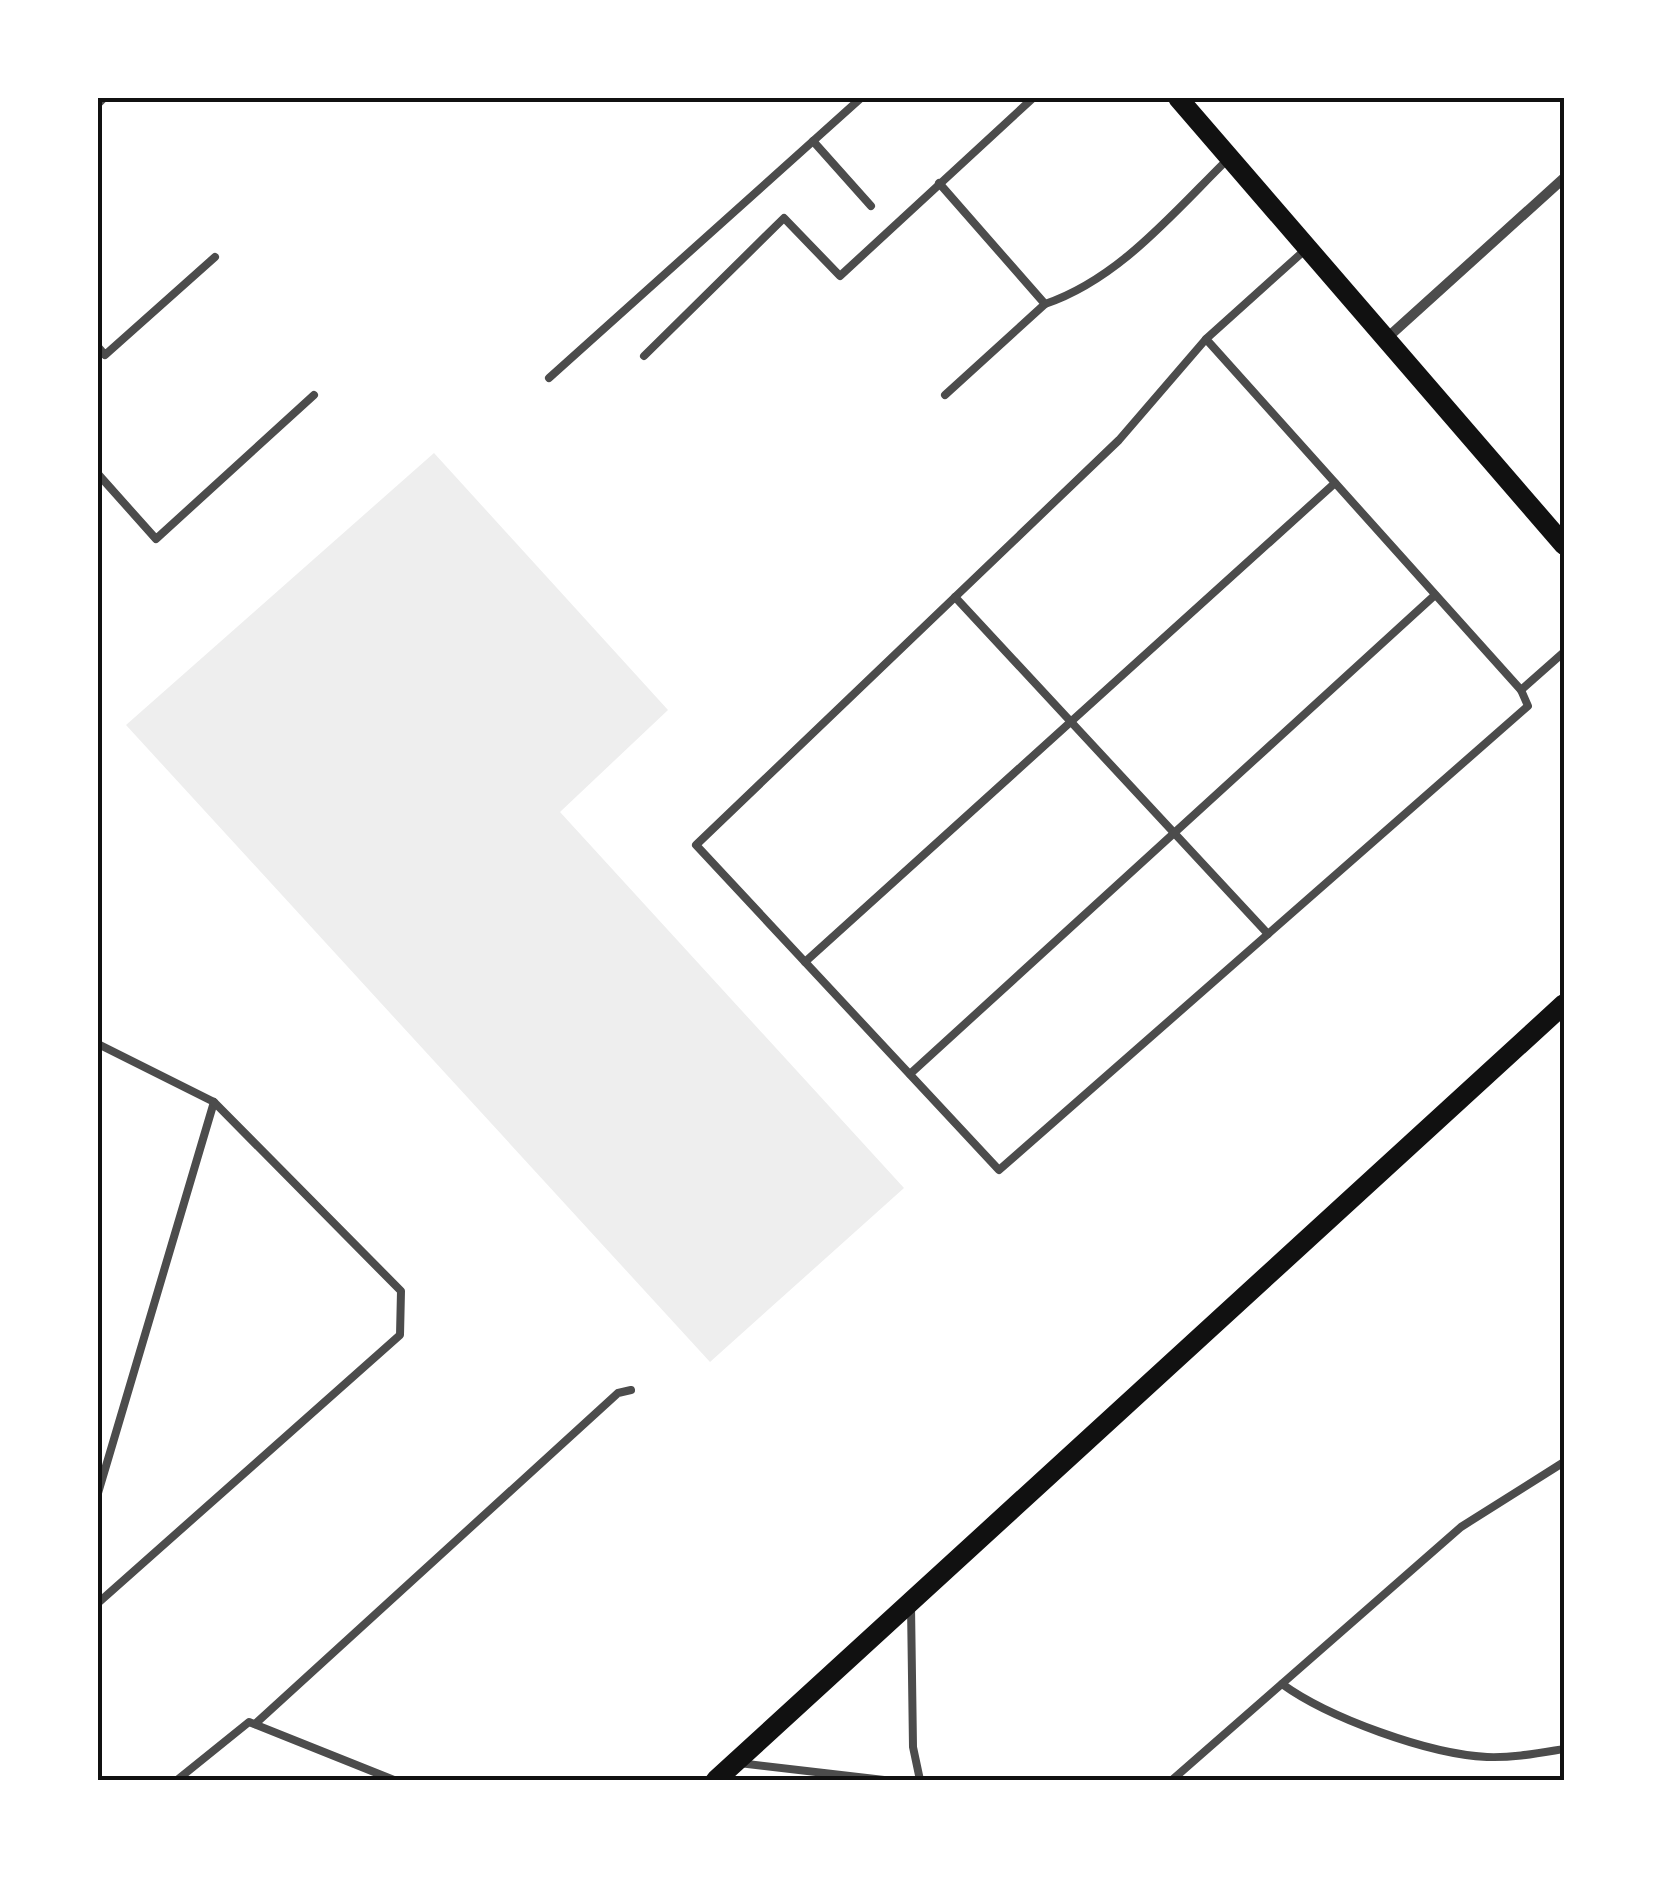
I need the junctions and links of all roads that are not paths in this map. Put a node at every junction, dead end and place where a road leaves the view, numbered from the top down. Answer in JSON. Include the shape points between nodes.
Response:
{"nodes":[{"id":1,"x":104,"y":98,"type":"edge"},
{"id":2,"x":861,"y":98,"type":"edge"},
{"id":3,"x":1033,"y":98,"type":"edge"},
{"id":4,"x":1178,"y":98,"type":"edge"},
{"id":5,"x":98,"y":104,"type":"edge"},
{"id":6,"x":813,"y":141,"type":"junction"},
{"id":7,"x":1230,"y":157,"type":"junction"},
{"id":8,"x":1564,"y":178,"type":"edge"},
{"id":9,"x":938,"y":183,"type":"junction"},
{"id":10,"x":871,"y":206,"type":"dead end"},
{"id":11,"x":1308,"y":247,"type":"junction"},
{"id":12,"x":215,"y":257,"type":"dead end"},
{"id":13,"x":1045,"y":304,"type":"junction"},
{"id":14,"x":1387,"y":338,"type":"junction"},
{"id":15,"x":1206,"y":339,"type":"junction"},
{"id":16,"x":100,"y":354,"type":"edge"},
{"id":17,"x":644,"y":356,"type":"dead end"},
{"id":18,"x":549,"y":378,"type":"dead end"},
{"id":19,"x":314,"y":395,"type":"dead end"},
{"id":20,"x":946,"y":395,"type":"dead end"},
{"id":21,"x":98,"y":474,"type":"edge"},
{"id":22,"x":1335,"y":482,"type":"junction"},
{"id":23,"x":1564,"y":544,"type":"edge"},
{"id":24,"x":1436,"y":595,"type":"junction"},
{"id":25,"x":955,"y":596,"type":"junction"},
{"id":26,"x":1564,"y":652,"type":"edge"},
{"id":27,"x":1521,"y":690,"type":"junction"},
{"id":28,"x":1072,"y":720,"type":"junction"},
{"id":29,"x":1175,"y":833,"type":"junction"},
{"id":30,"x":1268,"y":934,"type":"junction"},
{"id":31,"x":805,"y":962,"type":"junction"},
{"id":32,"x":1564,"y":1004,"type":"edge"},
{"id":33,"x":98,"y":1044,"type":"edge"},
{"id":34,"x":910,"y":1074,"type":"junction"},
{"id":35,"x":214,"y":1102,"type":"junction"},
{"id":36,"x":631,"y":1390,"type":"dead end"},
{"id":37,"x":1564,"y":1462,"type":"edge"},
{"id":38,"x":98,"y":1494,"type":"edge"},
{"id":39,"x":98,"y":1603,"type":"edge"},
{"id":40,"x":911,"y":1604,"type":"junction"},
{"id":41,"x":1282,"y":1684,"type":"junction"},
{"id":42,"x":256,"y":1724,"type":"junction"},
{"id":43,"x":1564,"y":1749,"type":"edge"},
{"id":44,"x":736,"y":1763,"type":"junction"},
{"id":45,"x":177,"y":1780,"type":"edge"},
{"id":46,"x":394,"y":1780,"type":"edge"},
{"id":47,"x":716,"y":1780,"type":"edge"},
{"id":48,"x":884,"y":1780,"type":"edge"},
{"id":49,"x":920,"y":1780,"type":"edge"},
{"id":50,"x":1172,"y":1780,"type":"edge"}],
"edges":[{"from":1,"to":5,"type":"lane"},
{"from":2,"to":6,"type":"lane"},
{"from":3,"to":9,"type":"lane"},
{"from":4,"to":7,"type":"main road"},
{"from":6,"to":10,"type":"lane"},
{"from":6,"to":18,"type":"lane"},
{"from":7,"to":11,"type":"main road"},
{"from":7,"to":13,"type":"lane","via":[[1110,269],[1081,292]]},
{"from":8,"to":14,"type":"street"},
{"from":9,"to":13,"type":"lane"},
{"from":9,"to":17,"type":"lane","via":[[840,276],[784,218]]},
{"from":11,"to":14,"type":"main road"},
{"from":11,"to":15,"type":"lane"},
{"from":12,"to":16,"type":"lane"},
{"from":13,"to":20,"type":"lane"},
{"from":14,"to":23,"type":"main road"},
{"from":15,"to":22,"type":"lane"},
{"from":15,"to":25,"type":"lane","via":[[1119,440]]},
{"from":19,"to":21,"type":"lane","via":[[156,540]]},
{"from":22,"to":24,"type":"lane"},
{"from":22,"to":28,"type":"lane"},
{"from":24,"to":27,"type":"lane"},
{"from":24,"to":29,"type":"lane"},
{"from":25,"to":28,"type":"lane"},
{"from":25,"to":31,"type":"lane","via":[[696,845]]},
{"from":26,"to":27,"type":"lane"},
{"from":27,"to":30,"type":"lane","via":[[1528,706]]},
{"from":28,"to":29,"type":"lane"},
{"from":28,"to":31,"type":"lane"},
{"from":29,"to":30,"type":"lane"},
{"from":29,"to":34,"type":"lane"},
{"from":30,"to":34,"type":"lane","via":[[999,1170]]},
{"from":31,"to":34,"type":"lane"},
{"from":32,"to":40,"type":"main road"},
{"from":33,"to":35,"type":"lane"},
{"from":35,"to":38,"type":"lane"},
{"from":35,"to":39,"type":"lane","via":[[401,1291],[400,1335]]},
{"from":36,"to":42,"type":"lane","via":[[618,1393],[565,1439]]},
{"from":37,"to":41,"type":"lane","via":[[1461,1527]]},
{"from":40,"to":44,"type":"main road"},
{"from":40,"to":49,"type":"lane","via":[[913,1747]]},
{"from":41,"to":43,"type":"lane","via":[[1308,1702],[1459,1753],[1517,1756]]},
{"from":41,"to":50,"type":"lane"},
{"from":42,"to":45,"type":"lane","via":[[249,1722]]},
{"from":42,"to":46,"type":"lane"},
{"from":44,"to":47,"type":"main road"},
{"from":44,"to":48,"type":"lane"}]}
